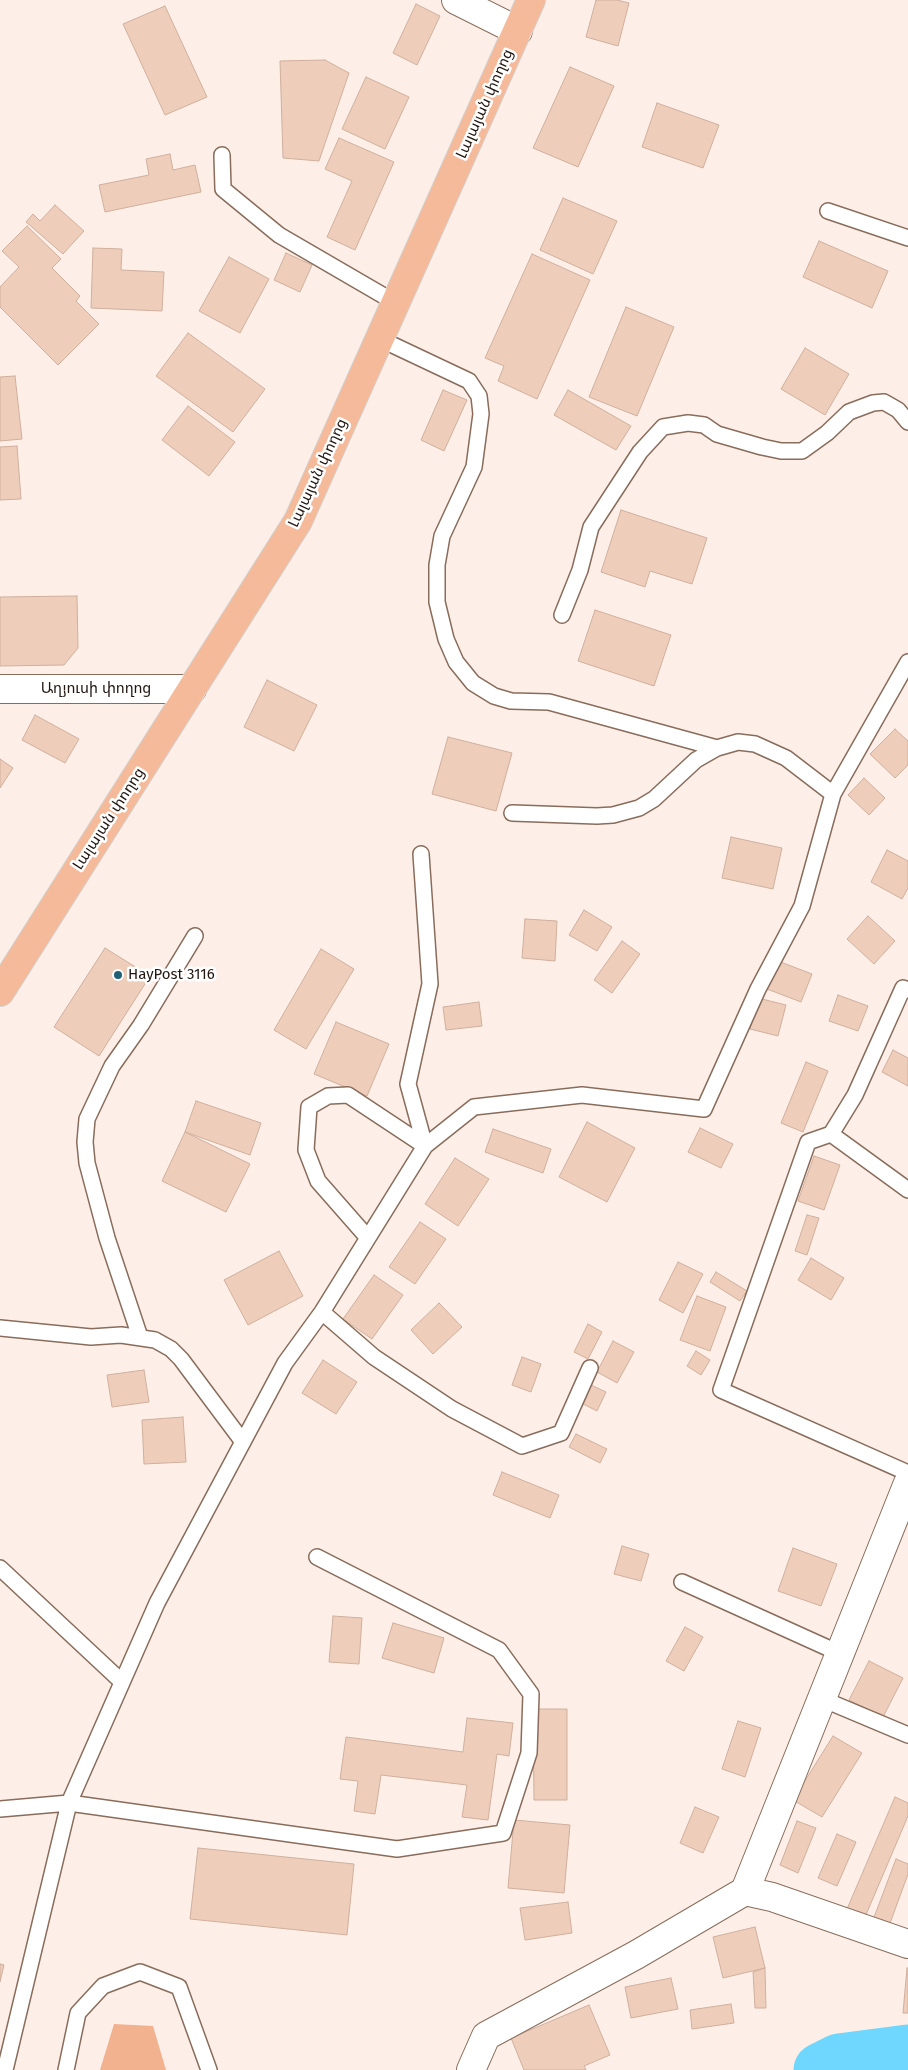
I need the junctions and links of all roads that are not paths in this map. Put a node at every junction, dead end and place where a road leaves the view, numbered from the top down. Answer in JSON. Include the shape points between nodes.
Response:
{"nodes":[{"id":1,"x":456,"y":0,"type":"edge"},
{"id":2,"x":531,"y":0,"type":"edge"},
{"id":3,"x":518,"y":31,"type":"junction"},
{"id":4,"x":222,"y":155,"type":"dead end"},
{"id":5,"x":828,"y":211,"type":"dead end"},
{"id":6,"x":908,"y":238,"type":"edge"},
{"id":7,"x":396,"y":303,"type":"junction"},
{"id":8,"x":378,"y":338,"type":"junction"},
{"id":9,"x":908,"y":422,"type":"edge"},
{"id":10,"x":562,"y":614,"type":"dead end"},
{"id":11,"x":908,"y":662,"type":"edge"},
{"id":12,"x":0,"y":689,"type":"edge"},
{"id":13,"x":192,"y":689,"type":"junction"},
{"id":14,"x":717,"y":748,"type":"junction"},
{"id":15,"x":833,"y":794,"type":"junction"},
{"id":16,"x":512,"y":814,"type":"dead end"},
{"id":17,"x":421,"y":854,"type":"dead end"},
{"id":18,"x":195,"y":936,"type":"dead end"},
{"id":19,"x":908,"y":990,"type":"edge"},
{"id":20,"x":0,"y":992,"type":"edge"},
{"id":21,"x":831,"y":1134,"type":"junction"},
{"id":22,"x":425,"y":1146,"type":"junction"},
{"id":23,"x":908,"y":1190,"type":"edge"},
{"id":24,"x":368,"y":1238,"type":"junction"},
{"id":25,"x":322,"y":1312,"type":"junction"},
{"id":26,"x":0,"y":1328,"type":"edge"},
{"id":27,"x":140,"y":1337,"type":"junction"},
{"id":28,"x":590,"y":1368,"type":"dead end"},
{"id":29,"x":243,"y":1442,"type":"junction"},
{"id":30,"x":908,"y":1473,"type":"edge"},
{"id":31,"x":908,"y":1483,"type":"edge"},
{"id":32,"x":317,"y":1557,"type":"dead end"},
{"id":33,"x":0,"y":1568,"type":"edge"},
{"id":34,"x":682,"y":1582,"type":"dead end"},
{"id":35,"x":839,"y":1653,"type":"junction"},
{"id":36,"x":122,"y":1682,"type":"junction"},
{"id":37,"x":820,"y":1698,"type":"junction"},
{"id":38,"x":908,"y":1735,"type":"edge"},
{"id":39,"x":69,"y":1803,"type":"junction"},
{"id":40,"x":0,"y":1809,"type":"edge"},
{"id":41,"x":745,"y":1890,"type":"junction"},
{"id":42,"x":908,"y":1944,"type":"edge"},
{"id":43,"x":5,"y":2070,"type":"edge"},
{"id":44,"x":66,"y":2070,"type":"edge"},
{"id":45,"x":209,"y":2070,"type":"edge"},
{"id":46,"x":471,"y":2070,"type":"edge"}],
"edges":[{"from":1,"to":3,"type":"street"},
{"from":2,"to":3,"type":"highway","name":"Լալայան փողոց"},
{"from":3,"to":7,"type":"highway","name":"Լալայան փողոց"},
{"from":4,"to":7,"type":"lane","via":[[223,188],[279,235]]},
{"from":5,"to":6,"type":"lane"},
{"from":7,"to":8,"type":"highway","name":"Լալայան փողոց"},
{"from":8,"to":13,"type":"highway","name":"Լալայան փողոց","via":[[298,521]]},
{"from":8,"to":14,"type":"lane","via":[[469,381],[479,396],[481,414],[474,467],[442,536],[437,565],[437,602],[446,639],[456,662],[473,683],[494,696],[510,701],[549,702]]},
{"from":9,"to":10,"type":"lane","via":[[898,410],[884,402],[874,403],[849,412],[802,451],[762,447],[688,422],[663,427],[640,452],[591,527],[580,570]]},
{"from":11,"to":15,"type":"lane"},
{"from":12,"to":13,"type":"street","name":"Աղյուսի փողոց"},
{"from":13,"to":20,"type":"highway","name":"Լալայան փողոց"},
{"from":14,"to":15,"type":"lane","via":[[738,742],[755,744],[786,758]]},
{"from":14,"to":16,"type":"lane","via":[[696,760],[654,799],[639,808],[597,816]]},
{"from":15,"to":22,"type":"lane","via":[[802,906],[758,989],[704,1109],[582,1095],[474,1107]]},
{"from":17,"to":22,"type":"lane","via":[[430,984],[408,1084]]},
{"from":18,"to":27,"type":"lane","via":[[112,1066],[87,1119],[86,1163]]},
{"from":19,"to":21,"type":"lane","via":[[904,988],[855,1095]]},
{"from":21,"to":23,"type":"lane"},
{"from":21,"to":30,"type":"lane","via":[[808,1142],[721,1390]]},
{"from":22,"to":24,"type":"lane"},
{"from":22,"to":24,"type":"lane","via":[[348,1095],[328,1096],[309,1107],[306,1150],[318,1181]]},
{"from":24,"to":25,"type":"lane"},
{"from":25,"to":28,"type":"lane","via":[[390,1368],[452,1409],[522,1446],[561,1433]]},
{"from":25,"to":29,"type":"lane","via":[[285,1363]]},
{"from":26,"to":27,"type":"lane","via":[[91,1337]]},
{"from":27,"to":29,"type":"lane","via":[[155,1340],[171,1349]]},
{"from":29,"to":36,"type":"lane","via":[[156,1603]]},
{"from":31,"to":35,"type":"street"},
{"from":32,"to":39,"type":"lane","via":[[499,1650],[531,1694],[529,1753],[503,1833],[397,1850]]},
{"from":33,"to":36,"type":"lane"},
{"from":34,"to":35,"type":"lane"},
{"from":35,"to":37,"type":"street"},
{"from":36,"to":39,"type":"lane"},
{"from":37,"to":38,"type":"lane"},
{"from":37,"to":41,"type":"street"},
{"from":39,"to":40,"type":"lane"},
{"from":39,"to":43,"type":"lane"},
{"from":41,"to":42,"type":"street"},
{"from":41,"to":46,"type":"street","via":[[636,1955],[486,2036]]},
{"from":44,"to":45,"type":"lane","via":[[78,2013],[103,1986],[140,1972],[179,1987]]}]}
